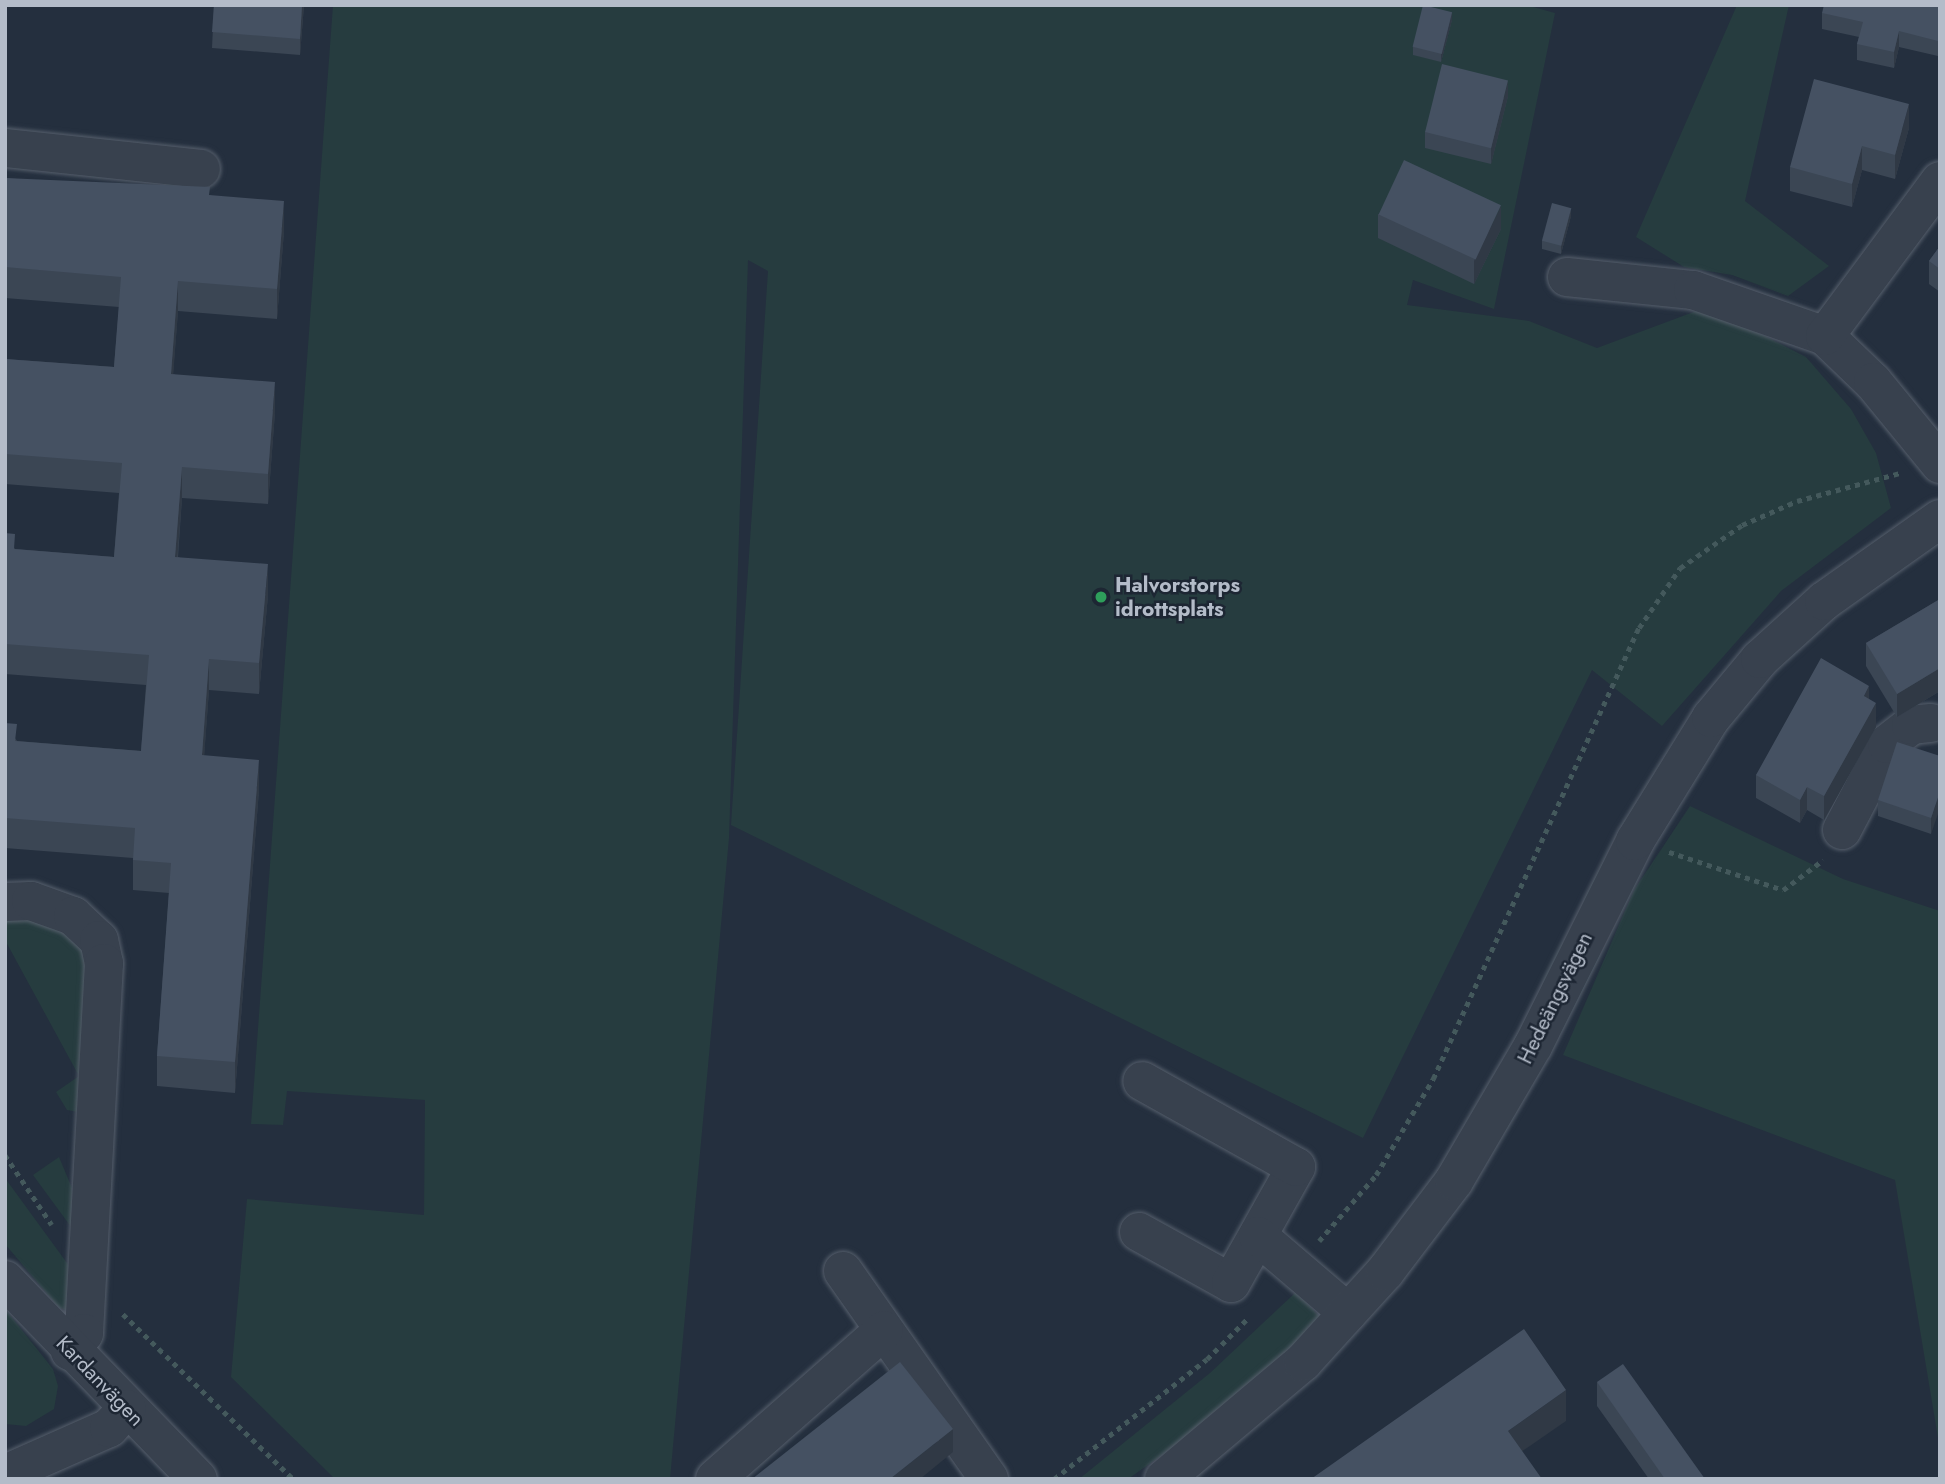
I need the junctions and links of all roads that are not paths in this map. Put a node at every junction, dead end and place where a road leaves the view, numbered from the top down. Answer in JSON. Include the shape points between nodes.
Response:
{"nodes":[{"id":1,"x":5,"y":149,"type":"edge"},
{"id":2,"x":201,"y":169,"type":"dead end"},
{"id":3,"x":1940,"y":181,"type":"edge"},
{"id":4,"x":1567,"y":277,"type":"dead end"},
{"id":5,"x":1825,"y":336,"type":"junction"},
{"id":6,"x":1938,"y":462,"type":"edge"},
{"id":7,"x":1940,"y":519,"type":"edge"},
{"id":8,"x":1937,"y":722,"type":"edge"},
{"id":9,"x":1842,"y":830,"type":"road end"},
{"id":10,"x":5,"y":902,"type":"edge"},
{"id":11,"x":1142,"y":1081,"type":"dead end"},
{"id":12,"x":1139,"y":1232,"type":"dead end"},
{"id":13,"x":1258,"y":1236,"type":"junction"},
{"id":14,"x":843,"y":1271,"type":"dead end"},
{"id":15,"x":5,"y":1280,"type":"edge"},
{"id":16,"x":1348,"y":1313,"type":"junction"},
{"id":17,"x":884,"y":1330,"type":"junction"},
{"id":18,"x":70,"y":1351,"type":"junction"},
{"id":19,"x":127,"y":1409,"type":"junction"},
{"id":20,"x":5,"y":1474,"type":"edge"},
{"id":21,"x":984,"y":1477,"type":"edge"},
{"id":22,"x":198,"y":1479,"type":"edge"},
{"id":23,"x":715,"y":1479,"type":"edge"},
{"id":24,"x":1164,"y":1479,"type":"edge"}],
"edges":[{"from":1,"to":2,"type":"street"},
{"from":3,"to":5,"type":"street"},
{"from":4,"to":5,"type":"street","via":[[1693,290]]},
{"from":5,"to":6,"type":"street","via":[[1873,382]]},
{"from":7,"to":16,"type":"street","name":"Hedeängsvägen","via":[[1824,601],[1760,659],[1712,718],[1635,841],[1533,1046],[1454,1181]]},
{"from":8,"to":9,"type":"street","via":[[1911,724],[1887,744]]},
{"from":10,"to":18,"type":"street","via":[[30,901],[74,916],[99,940],[102,951],[84,1333]]},
{"from":11,"to":13,"type":"street","via":[[1296,1167]]},
{"from":12,"to":13,"type":"street","via":[[1231,1283]]},
{"from":13,"to":16,"type":"street"},
{"from":14,"to":17,"type":"street"},
{"from":15,"to":18,"type":"street","name":"Kardanvägen"},
{"from":16,"to":24,"type":"street","name":"Hedeängsvägen","via":[[1303,1362]]},
{"from":17,"to":21,"type":"street"},
{"from":17,"to":23,"type":"street"},
{"from":18,"to":19,"type":"street","name":"Kardanvägen"},
{"from":19,"to":20,"type":"street","via":[[109,1428]]},
{"from":19,"to":22,"type":"street","name":"Kardanvägen"}]}
